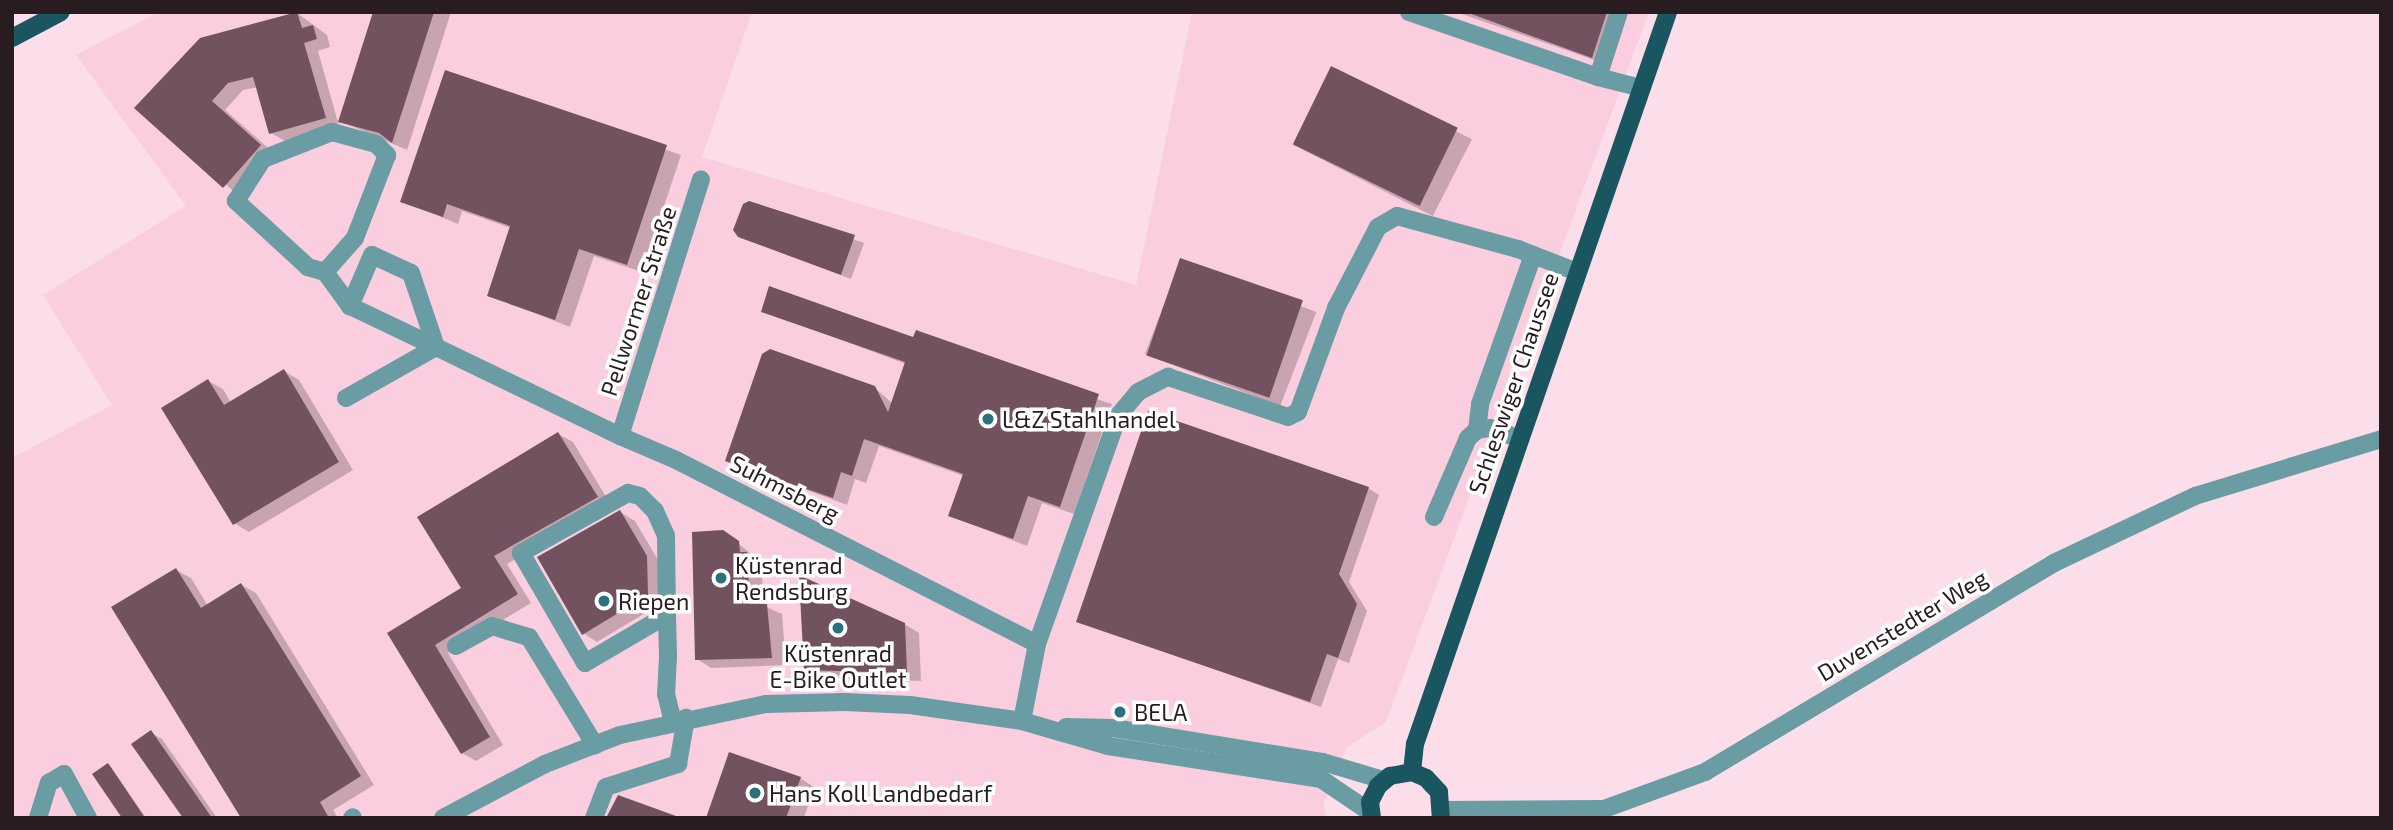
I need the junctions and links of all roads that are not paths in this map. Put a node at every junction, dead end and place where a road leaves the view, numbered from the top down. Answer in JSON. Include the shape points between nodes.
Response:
{"nodes":[{"id":1,"x":61,"y":12,"type":"edge"},
{"id":2,"x":1409,"y":12,"type":"edge"},
{"id":3,"x":1619,"y":12,"type":"edge"},
{"id":4,"x":1668,"y":12,"type":"edge"},
{"id":5,"x":12,"y":38,"type":"edge"},
{"id":6,"x":1598,"y":77,"type":"junction"},
{"id":7,"x":1641,"y":88,"type":"junction"},
{"id":8,"x":701,"y":179,"type":"dead end"},
{"id":9,"x":1533,"y":255,"type":"junction"},
{"id":10,"x":326,"y":272,"type":"junction"},
{"id":11,"x":1577,"y":272,"type":"junction"},
{"id":12,"x":349,"y":306,"type":"junction"},
{"id":13,"x":436,"y":348,"type":"junction"},
{"id":14,"x":345,"y":398,"type":"dead end"},
{"id":15,"x":1477,"y":430,"type":"junction"},
{"id":16,"x":620,"y":436,"type":"junction"},
{"id":17,"x":1520,"y":439,"type":"junction"},
{"id":18,"x":2381,"y":439,"type":"edge"},
{"id":19,"x":1434,"y":517,"type":"dead end"},
{"id":20,"x":667,"y":615,"type":"junction"},
{"id":21,"x":1037,"y":644,"type":"junction"},
{"id":22,"x":456,"y":646,"type":"dead end"},
{"id":23,"x":679,"y":720,"type":"junction"},
{"id":24,"x":1021,"y":721,"type":"junction"},
{"id":25,"x":1048,"y":727,"type":"junction"},
{"id":26,"x":595,"y":745,"type":"junction"},
{"id":27,"x":1412,"y":772,"type":"junction"},
{"id":28,"x":1383,"y":780,"type":"junction"},
{"id":29,"x":1442,"y":814,"type":"edge"},
{"id":30,"x":1371,"y":815,"type":"edge"},
{"id":31,"x":38,"y":818,"type":"edge"},
{"id":32,"x":88,"y":818,"type":"edge"},
{"id":33,"x":443,"y":818,"type":"edge"},
{"id":34,"x":594,"y":818,"type":"edge"}],
"edges":[{"from":1,"to":5,"type":"main road"},
{"from":2,"to":6,"type":"street"},
{"from":3,"to":6,"type":"street"},
{"from":4,"to":7,"type":"main road","name":"Schleswiger Chaussee"},
{"from":6,"to":7,"type":"street"},
{"from":7,"to":11,"type":"main road","name":"Schleswiger Chaussee"},
{"from":8,"to":16,"type":"street","name":"Pellwormer Straße"},
{"from":9,"to":11,"type":"street"},
{"from":9,"to":15,"type":"street","via":[[1480,404]]},
{"from":9,"to":21,"type":"street","via":[[1396,216],[1378,227],[1342,297],[1298,412],[1288,416],[1168,377],[1138,392],[1118,415]]},
{"from":10,"to":10,"type":"street","via":[[355,238],[387,155],[376,144],[332,132],[262,159],[236,201],[308,267]]},
{"from":10,"to":12,"type":"street"},
{"from":11,"to":17,"type":"main road","name":"Schleswiger Chaussee"},
{"from":12,"to":13,"type":"street","name":"Suhmsberg"},
{"from":12,"to":13,"type":"street","via":[[372,255],[411,273]]},
{"from":13,"to":14,"type":"street"},
{"from":13,"to":16,"type":"street","name":"Suhmsberg"},
{"from":15,"to":17,"type":"street","via":[[1490,428]]},
{"from":15,"to":19,"type":"street","via":[[1468,438]]},
{"from":16,"to":21,"type":"street","name":"Suhmsberg","via":[[676,460]]},
{"from":17,"to":27,"type":"main road","name":"Schleswiger Chaussee","via":[[1415,744]]},
{"from":18,"to":29,"type":"street","name":"Duvenstedter Weg","via":[[2194,496],[2054,563],[1705,772],[1604,809]]},
{"from":20,"to":20,"type":"street","via":[[666,536],[655,511],[640,496],[628,493],[611,499],[520,553],[586,663]]},
{"from":20,"to":23,"type":"street","via":[[666,694]]},
{"from":21,"to":24,"type":"street"},
{"from":22,"to":26,"type":"street","via":[[492,626],[529,637]]},
{"from":23,"to":24,"type":"street","via":[[766,704],[845,702],[910,705]]},
{"from":23,"to":26,"type":"street"},
{"from":23,"to":34,"type":"street","via":[[678,764],[606,787]]},
{"from":24,"to":25,"type":"street"},
{"from":25,"to":28,"type":"street","via":[[1113,728],[1323,762]]},
{"from":25,"to":30,"type":"street","via":[[1108,746],[1321,779]]},
{"from":26,"to":33,"type":"street","via":[[545,764]]},
{"from":27,"to":28,"type":"main road"},
{"from":27,"to":29,"type":"main road","via":[[1434,784]]},
{"from":28,"to":30,"type":"main road","via":[[1373,793]]},
{"from":31,"to":32,"type":"street","via":[[57,778]]}]}
